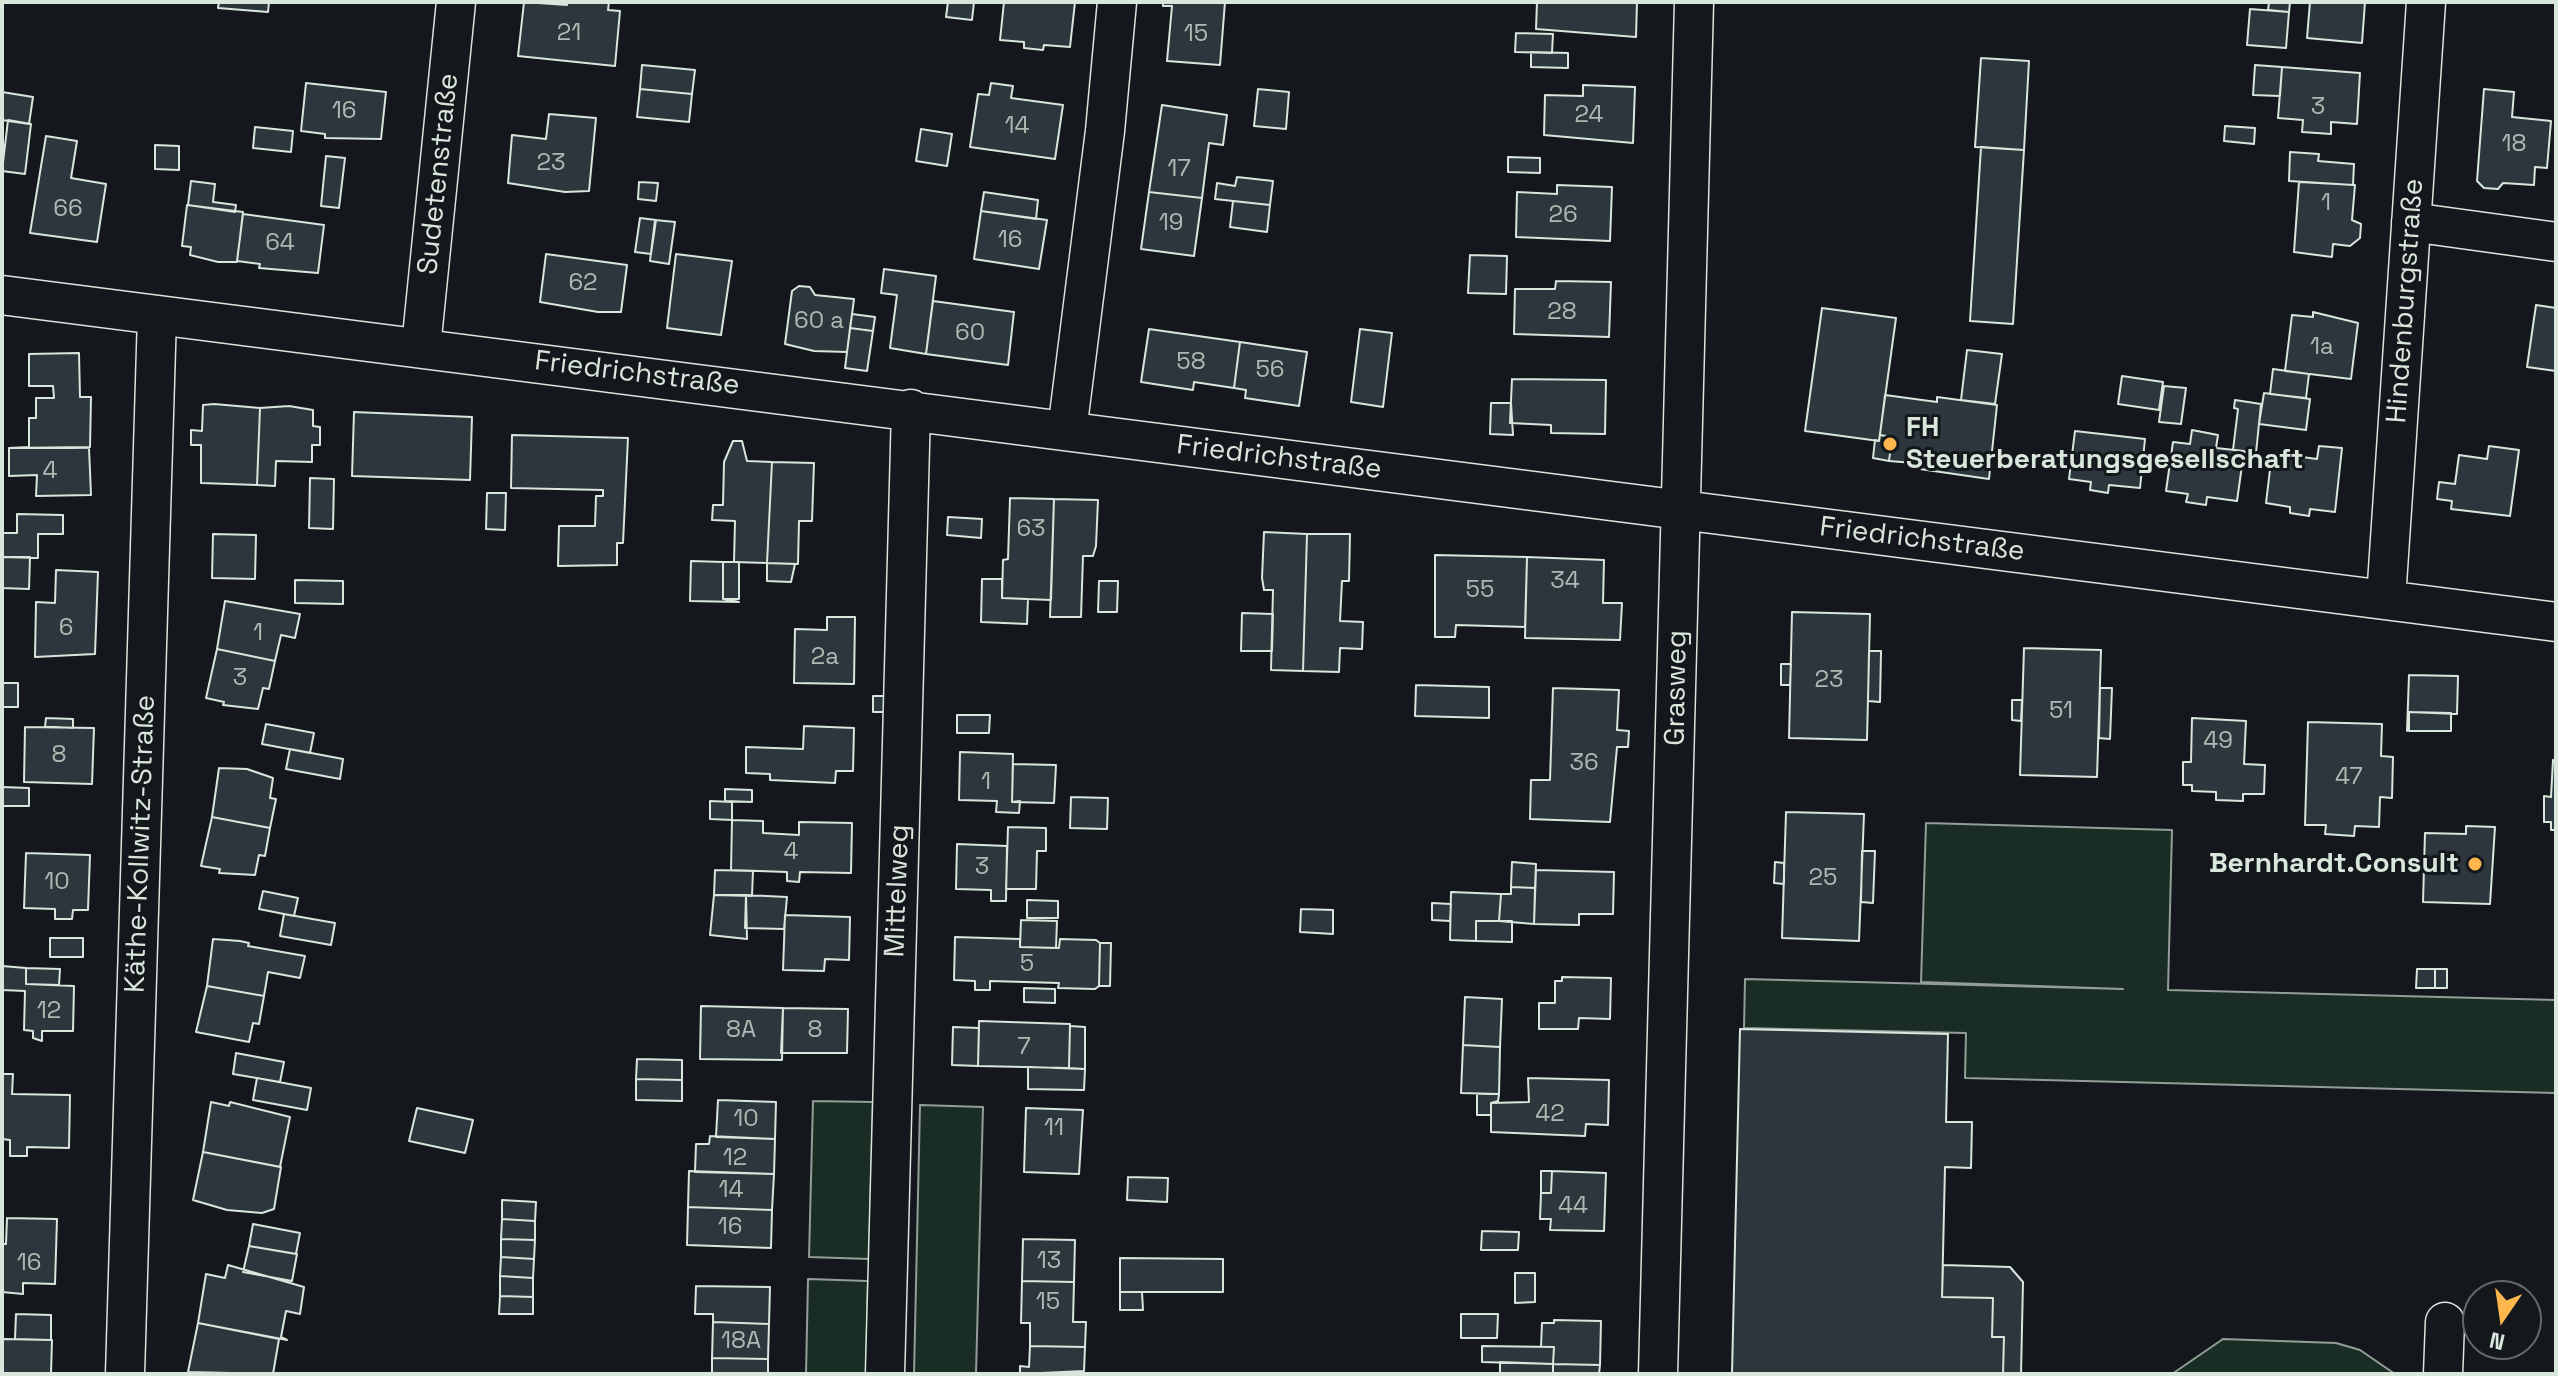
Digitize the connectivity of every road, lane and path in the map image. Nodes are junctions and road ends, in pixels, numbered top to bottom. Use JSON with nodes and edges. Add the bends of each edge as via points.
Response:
{"nodes":[{"id":1,"x":456,"y":2,"type":"edge"},
{"id":2,"x":1117,"y":2,"type":"edge"},
{"id":3,"x":1694,"y":2,"type":"edge"},
{"id":4,"x":2426,"y":2,"type":"edge"},
{"id":5,"x":2411,"y":222,"type":"junction"},
{"id":6,"x":2556,"y":242,"type":"edge"},
{"id":7,"x":2,"y":295,"type":"edge"},
{"id":8,"x":157,"y":315,"type":"junction"},
{"id":9,"x":421,"y":347,"type":"junction"},
{"id":10,"x":911,"y":409,"type":"junction"},
{"id":11,"x":1067,"y":431,"type":"junction"},
{"id":12,"x":1680,"y":511,"type":"junction"},
{"id":13,"x":2386,"y":599,"type":"junction"},
{"id":14,"x":2556,"y":622,"type":"edge"},
{"id":15,"x":2445,"y":1322,"type":"dead end"},
{"id":16,"x":125,"y":1374,"type":"edge"},
{"id":17,"x":885,"y":1374,"type":"edge"},
{"id":18,"x":1658,"y":1374,"type":"edge"},
{"id":19,"x":2443,"y":1374,"type":"edge"}],
"edges":[{"from":1,"to":9,"type":"street","name":"Sudetenstraße"},
{"from":2,"to":11,"type":"street"},
{"from":3,"to":12,"type":"street","name":"Grasweg"},
{"from":4,"to":5,"type":"street","name":"Hindenburgstraße"},
{"from":5,"to":6,"type":"street"},
{"from":5,"to":13,"type":"street","name":"Hindenburgstraße"},
{"from":7,"to":8,"type":"street","name":"Friedrichstraße"},
{"from":8,"to":9,"type":"street","name":"Friedrichstraße"},
{"from":8,"to":16,"type":"street","name":"Käthe-Kollwitz-Straße"},
{"from":9,"to":10,"type":"street","name":"Friedrichstraße"},
{"from":10,"to":11,"type":"street","name":"Friedrichstraße"},
{"from":10,"to":17,"type":"street","name":"Mittelweg"},
{"from":11,"to":12,"type":"street","name":"Friedrichstraße"},
{"from":12,"to":13,"type":"street","name":"Friedrichstraße"},
{"from":12,"to":18,"type":"street","name":"Grasweg"},
{"from":13,"to":14,"type":"street","name":"Friedrichstraße"},
{"from":15,"to":19,"type":"street"}]}
